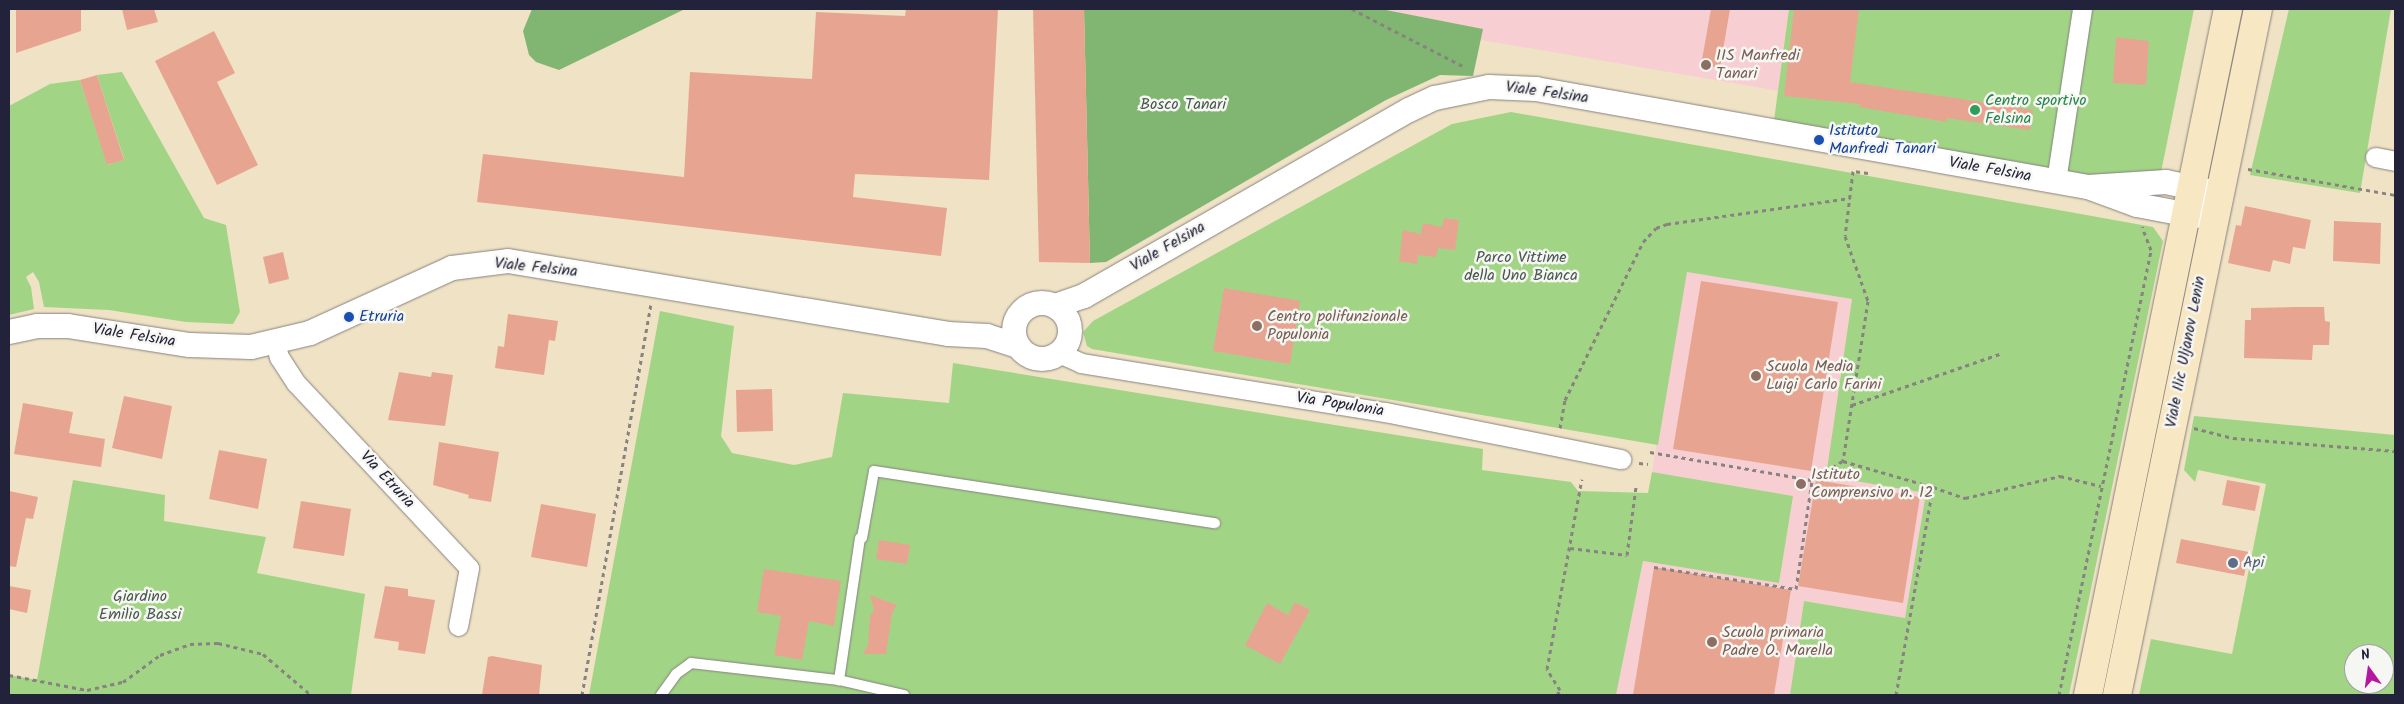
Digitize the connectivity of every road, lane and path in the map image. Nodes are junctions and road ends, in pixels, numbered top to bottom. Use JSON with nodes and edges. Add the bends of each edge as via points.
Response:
{"nodes":[{"id":1,"x":1352,"y":9,"type":"edge"},
{"id":2,"x":2082,"y":9,"type":"edge"},
{"id":3,"x":2228,"y":9,"type":"edge"},
{"id":4,"x":2258,"y":9,"type":"edge"},
{"id":5,"x":1465,"y":67,"type":"dead end"},
{"id":6,"x":2375,"y":157,"type":"dead end"},
{"id":7,"x":2395,"y":161,"type":"edge"},
{"id":8,"x":2241,"y":167,"type":"dead end"},
{"id":9,"x":1868,"y":173,"type":"dead end"},
{"id":10,"x":2056,"y":181,"type":"junction"},
{"id":11,"x":2191,"y":186,"type":"junction"},
{"id":12,"x":2088,"y":187,"type":"junction"},
{"id":13,"x":2395,"y":195,"type":"edge"},
{"id":14,"x":1850,"y":198,"type":"junction"},
{"id":15,"x":2216,"y":205,"type":"junction"},
{"id":16,"x":2185,"y":215,"type":"junction"},
{"id":17,"x":2142,"y":229,"type":"dead end"},
{"id":18,"x":651,"y":304,"type":"dead end"},
{"id":19,"x":1061,"y":313,"type":"junction"},
{"id":20,"x":9,"y":332,"type":"edge"},
{"id":21,"x":1016,"y":336,"type":"junction"},
{"id":22,"x":274,"y":343,"type":"junction"},
{"id":23,"x":1060,"y":352,"type":"junction"},
{"id":24,"x":2002,"y":353,"type":"dead end"},
{"id":25,"x":1852,"y":404,"type":"junction"},
{"id":26,"x":2189,"y":427,"type":"dead end"},
{"id":27,"x":1559,"y":431,"type":"dead end"},
{"id":28,"x":2395,"y":451,"type":"edge"},
{"id":29,"x":1650,"y":452,"type":"dead end"},
{"id":30,"x":1621,"y":459,"type":"dead end"},
{"id":31,"x":1843,"y":461,"type":"junction"},
{"id":32,"x":1582,"y":479,"type":"dead end"},
{"id":33,"x":1812,"y":480,"type":"junction"},
{"id":34,"x":2101,"y":486,"type":"junction"},
{"id":35,"x":1636,"y":487,"type":"dead end"},
{"id":36,"x":1933,"y":487,"type":"junction"},
{"id":37,"x":1215,"y":523,"type":"dead end"},
{"id":38,"x":1570,"y":548,"type":"junction"},
{"id":39,"x":1654,"y":567,"type":"dead end"},
{"id":40,"x":458,"y":626,"type":"dead end"},
{"id":41,"x":9,"y":675,"type":"edge"},
{"id":42,"x":839,"y":680,"type":"junction"},
{"id":43,"x":311,"y":695,"type":"edge"},
{"id":44,"x":582,"y":695,"type":"edge"},
{"id":45,"x":661,"y":695,"type":"edge"},
{"id":46,"x":904,"y":695,"type":"edge"},
{"id":47,"x":1557,"y":695,"type":"edge"},
{"id":48,"x":1896,"y":695,"type":"edge"},
{"id":49,"x":2059,"y":695,"type":"edge"},
{"id":50,"x":2088,"y":695,"type":"edge"},
{"id":51,"x":2117,"y":695,"type":"edge"}],
"edges":[{"from":1,"to":5,"type":"path"},
{"from":2,"to":10,"type":"street"},
{"from":3,"to":11,"type":"main road","name":"Viale Ilic Uljanov Lenin"},
{"from":4,"to":15,"type":"main road","name":"Viale Ilic Uljanov Lenin"},
{"from":6,"to":7,"type":"street"},
{"from":8,"to":13,"type":"path"},
{"from":9,"to":14,"type":"path","via":[[1853,171]]},
{"from":10,"to":12,"type":"street","name":"Viale Felsina"},
{"from":10,"to":19,"type":"street","name":"Viale Felsina","via":[[1536,89],[1489,87],[1435,98],[1381,124],[1084,296]]},
{"from":11,"to":12,"type":"street","name":"Viale Felsina","via":[[2152,182]]},
{"from":11,"to":15,"type":"street","name":"Viale Felsina","via":[[2208,191]]},
{"from":11,"to":16,"type":"main road","name":"Viale Ilic Uljanov Lenin"},
{"from":12,"to":16,"type":"street","name":"Viale Felsina","via":[[2137,205]]},
{"from":14,"to":25,"type":"path","via":[[1845,236],[1868,301]]},
{"from":14,"to":27,"type":"path","via":[[1656,228],[1643,242],[1570,392]]},
{"from":15,"to":16,"type":"street","name":"Viale Felsina","via":[[2202,216]]},
{"from":15,"to":51,"type":"main road","name":"Viale Ilic Uljanov Lenin"},
{"from":16,"to":50,"type":"main road","name":"Viale Ilic Uljanov Lenin"},
{"from":17,"to":34,"type":"path","via":[[2151,250]]},
{"from":18,"to":44,"type":"path"},
{"from":19,"to":21,"type":"street","name":"Viale Felsina","via":[[1047,303],[1029,305],[1017,317]]},
{"from":19,"to":23,"type":"street","via":[[1069,337]]},
{"from":20,"to":22,"type":"street","name":"Viale Felsina","via":[[37,326],[68,326],[190,345],[230,348]]},
{"from":21,"to":22,"type":"street","name":"Viale Felsina","via":[[948,334],[508,261],[473,264],[432,275],[349,317]]},
{"from":21,"to":23,"type":"street","via":[[1033,358],[1042,359]]},
{"from":22,"to":40,"type":"street","name":"Via Etruria","via":[[296,383],[469,568]]},
{"from":23,"to":30,"type":"street","name":"Via Populonia","via":[[1081,363],[1384,412]]},
{"from":24,"to":25,"type":"path"},
{"from":25,"to":31,"type":"path"},
{"from":26,"to":28,"type":"path","via":[[2233,438]]},
{"from":29,"to":33,"type":"path"},
{"from":31,"to":33,"type":"path"},
{"from":31,"to":36,"type":"path"},
{"from":32,"to":38,"type":"path"},
{"from":33,"to":39,"type":"path","via":[[1796,589]]},
{"from":34,"to":36,"type":"path","via":[[2060,476],[1965,498]]},
{"from":34,"to":49,"type":"path"},
{"from":35,"to":38,"type":"path","via":[[1627,555]]},
{"from":36,"to":48,"type":"path"},
{"from":37,"to":42,"type":"lane","via":[[874,471]]},
{"from":38,"to":47,"type":"path","via":[[1547,669],[1560,690]]},
{"from":41,"to":43,"type":"path","via":[[87,690],[123,682],[160,655],[190,644],[218,643],[263,654]]},
{"from":42,"to":45,"type":"lane","via":[[691,663],[676,674]]},
{"from":42,"to":46,"type":"lane"}]}
